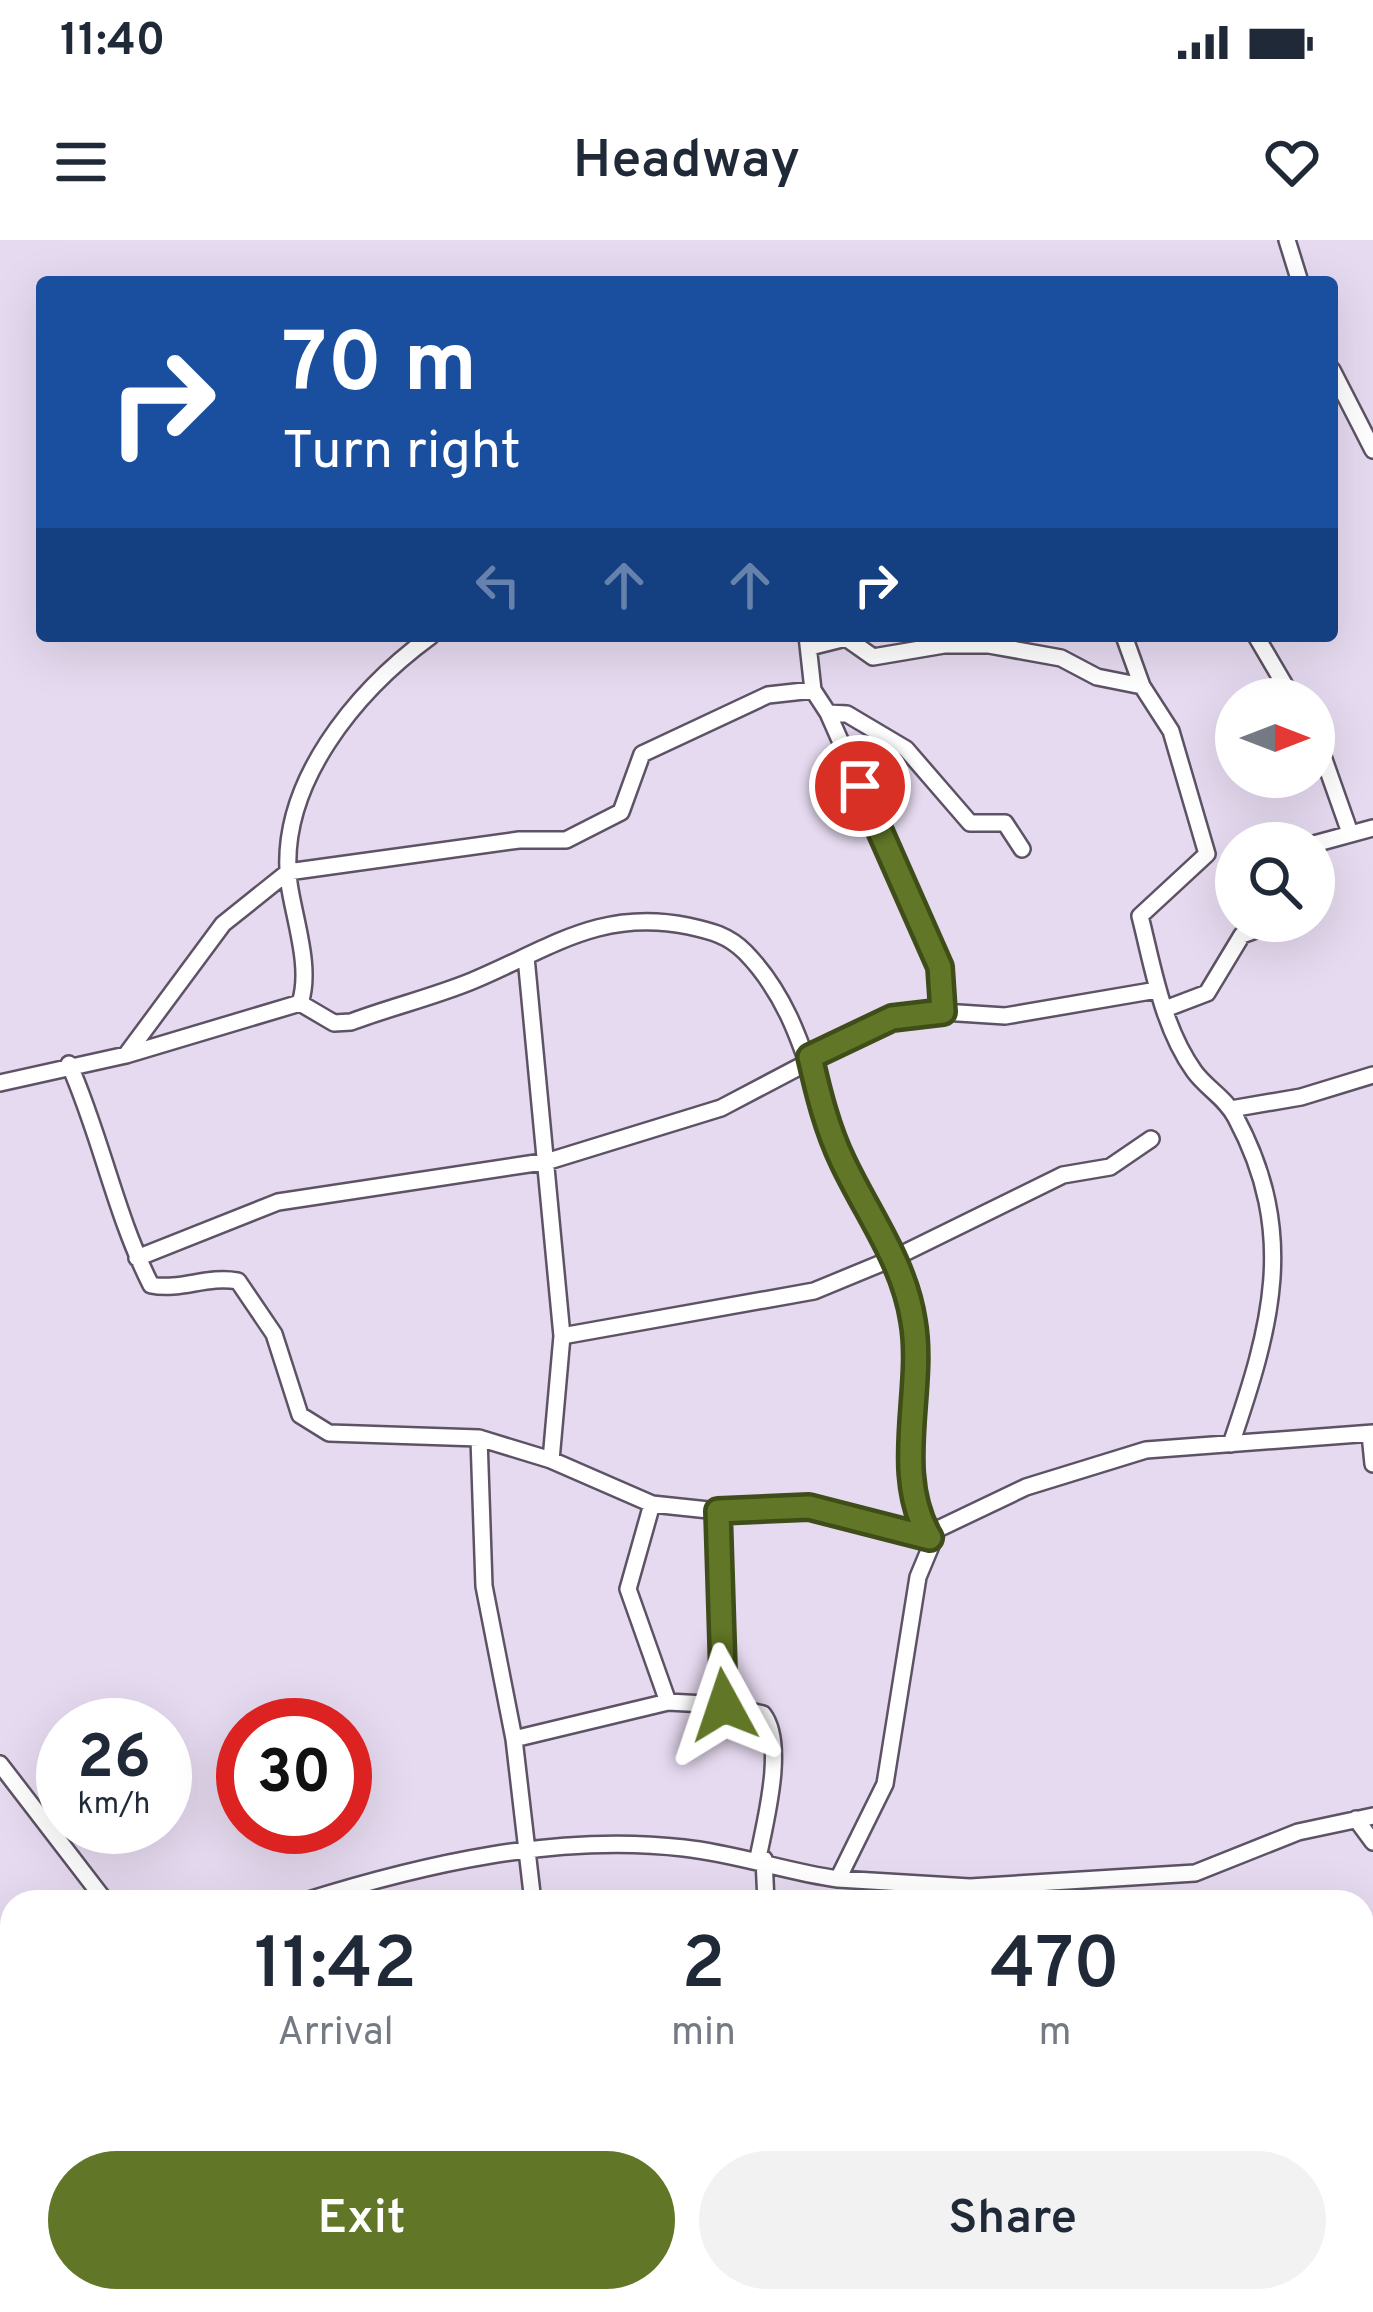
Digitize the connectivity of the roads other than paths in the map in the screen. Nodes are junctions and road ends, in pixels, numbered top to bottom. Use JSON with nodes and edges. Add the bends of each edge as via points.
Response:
{"nodes":[{"id":1,"x":1286,"y":240,"type":"edge"},
{"id":2,"x":1298,"y":276,"type":"edge"},
{"id":3,"x":1338,"y":382,"type":"edge"},
{"id":4,"x":1373,"y":450,"type":"edge"},
{"id":5,"x":424,"y":642,"type":"edge"},
{"id":6,"x":808,"y":642,"type":"edge"},
{"id":7,"x":852,"y":642,"type":"edge"},
{"id":8,"x":1126,"y":642,"type":"edge"},
{"id":9,"x":1260,"y":642,"type":"edge"},
{"id":10,"x":1281,"y":678,"type":"edge"},
{"id":11,"x":1142,"y":686,"type":"junction"},
{"id":12,"x":813,"y":690,"type":"junction"},
{"id":13,"x":828,"y":712,"type":"junction"},
{"id":14,"x":1335,"y":790,"type":"edge"},
{"id":15,"x":1373,"y":828,"type":"edge"},
{"id":16,"x":1349,"y":830,"type":"junction"},
{"id":17,"x":1335,"y":836,"type":"edge"},
{"id":18,"x":1022,"y":849,"type":"dead end"},
{"id":19,"x":288,"y":872,"type":"junction"},
{"id":20,"x":1238,"y":942,"type":"edge"},
{"id":21,"x":526,"y":957,"type":"junction"},
{"id":22,"x":1157,"y":990,"type":"junction"},
{"id":23,"x":300,"y":1003,"type":"junction"},
{"id":24,"x":1165,"y":1009,"type":"junction"},
{"id":25,"x":943,"y":1012,"type":"junction"},
{"id":26,"x":126,"y":1055,"type":"junction"},
{"id":27,"x":810,"y":1057,"type":"junction"},
{"id":28,"x":69,"y":1064,"type":"junction"},
{"id":29,"x":1373,"y":1076,"type":"edge"},
{"id":30,"x":0,"y":1083,"type":"edge"},
{"id":31,"x":1231,"y":1109,"type":"junction"},
{"id":32,"x":1151,"y":1139,"type":"dead end"},
{"id":33,"x":549,"y":1161,"type":"junction"},
{"id":34,"x":137,"y":1258,"type":"junction"},
{"id":35,"x":894,"y":1258,"type":"junction"},
{"id":36,"x":562,"y":1336,"type":"junction"},
{"id":37,"x":1372,"y":1434,"type":"edge"},
{"id":38,"x":479,"y":1438,"type":"junction"},
{"id":39,"x":1231,"y":1444,"type":"junction"},
{"id":40,"x":551,"y":1460,"type":"junction"},
{"id":41,"x":1373,"y":1464,"type":"edge"},
{"id":42,"x":652,"y":1504,"type":"junction"},
{"id":43,"x":718,"y":1511,"type":"junction"},
{"id":44,"x":930,"y":1538,"type":"junction"},
{"id":45,"x":668,"y":1702,"type":"junction"},
{"id":46,"x":724,"y":1705,"type":"junction"},
{"id":47,"x":514,"y":1739,"type":"junction"},
{"id":48,"x":0,"y":1764,"type":"edge"},
{"id":49,"x":1364,"y":1817,"type":"edge"},
{"id":50,"x":1373,"y":1842,"type":"edge"},
{"id":51,"x":528,"y":1848,"type":"junction"},
{"id":52,"x":761,"y":1859,"type":"junction"},
{"id":53,"x":838,"y":1879,"type":"junction"},
{"id":54,"x":97,"y":1890,"type":"edge"},
{"id":55,"x":352,"y":1890,"type":"edge"},
{"id":56,"x":532,"y":1890,"type":"edge"},
{"id":57,"x":765,"y":1890,"type":"edge"}],
"edges":[{"from":1,"to":2,"type":"street"},
{"from":3,"to":4,"type":"street"},
{"from":5,"to":19,"type":"street","via":[[364,690],[323,754],[306,785]]},
{"from":6,"to":12,"type":"street"},
{"from":7,"to":11,"type":"street","via":[[873,657],[989,645],[1061,658]]},
{"from":8,"to":11,"type":"street"},
{"from":9,"to":10,"type":"street"},
{"from":11,"to":22,"type":"street","via":[[1172,731],[1207,854],[1140,916]]},
{"from":12,"to":13,"type":"street"},
{"from":12,"to":19,"type":"street","via":[[768,694],[642,754],[621,812],[566,840]]},
{"from":13,"to":18,"type":"street","via":[[847,713],[906,749],[970,823],[1005,823]]},
{"from":13,"to":25,"type":"street","via":[[940,967]]},
{"from":14,"to":16,"type":"street"},
{"from":15,"to":16,"type":"street"},
{"from":16,"to":17,"type":"street"},
{"from":19,"to":23,"type":"street"},
{"from":19,"to":26,"type":"street","via":[[223,924]]},
{"from":20,"to":24,"type":"street","via":[[1207,993]]},
{"from":21,"to":23,"type":"street","via":[[351,1022],[334,1023]]},
{"from":21,"to":27,"type":"street","via":[[605,922],[665,921],[721,933],[781,1000]]},
{"from":21,"to":33,"type":"street"},
{"from":22,"to":24,"type":"street"},
{"from":22,"to":25,"type":"street","via":[[1005,1016]]},
{"from":23,"to":26,"type":"street"},
{"from":24,"to":31,"type":"street","via":[[1195,1072]]},
{"from":25,"to":27,"type":"street","via":[[892,1018]]},
{"from":26,"to":28,"type":"street"},
{"from":27,"to":33,"type":"street","via":[[721,1108]]},
{"from":27,"to":35,"type":"street","via":[[842,1161]]},
{"from":28,"to":30,"type":"street"},
{"from":28,"to":34,"type":"street"},
{"from":29,"to":31,"type":"street"},
{"from":31,"to":39,"type":"street","via":[[1276,1234],[1268,1319]]},
{"from":32,"to":35,"type":"street","via":[[1110,1167],[1049,1181]]},
{"from":33,"to":34,"type":"street","via":[[278,1202]]},
{"from":33,"to":36,"type":"street"},
{"from":34,"to":38,"type":"street","via":[[151,1285],[238,1281],[274,1334],[309,1424],[329,1432]]},
{"from":35,"to":36,"type":"street","via":[[814,1291]]},
{"from":35,"to":44,"type":"street","via":[[918,1354],[911,1457]]},
{"from":36,"to":40,"type":"street"},
{"from":37,"to":39,"type":"street"},
{"from":37,"to":41,"type":"street"},
{"from":38,"to":40,"type":"street"},
{"from":38,"to":47,"type":"street","via":[[484,1586]]},
{"from":39,"to":44,"type":"street","via":[[1093,1462],[978,1507]]},
{"from":40,"to":42,"type":"street"},
{"from":42,"to":43,"type":"street"},
{"from":42,"to":45,"type":"street","via":[[628,1589]]},
{"from":43,"to":44,"type":"street","via":[[809,1507]]},
{"from":43,"to":46,"type":"street"},
{"from":44,"to":53,"type":"street","via":[[885,1784]]},
{"from":45,"to":46,"type":"street"},
{"from":45,"to":47,"type":"street"},
{"from":46,"to":52,"type":"street","via":[[763,1714],[772,1729]]},
{"from":47,"to":51,"type":"street"},
{"from":48,"to":54,"type":"street"},
{"from":49,"to":50,"type":"street"},
{"from":49,"to":53,"type":"street","via":[[1298,1832],[1195,1873],[970,1887]]},
{"from":51,"to":52,"type":"street","via":[[679,1847]]},
{"from":51,"to":55,"type":"street"},
{"from":51,"to":56,"type":"street"},
{"from":52,"to":53,"type":"street"},
{"from":52,"to":57,"type":"street"}]}
